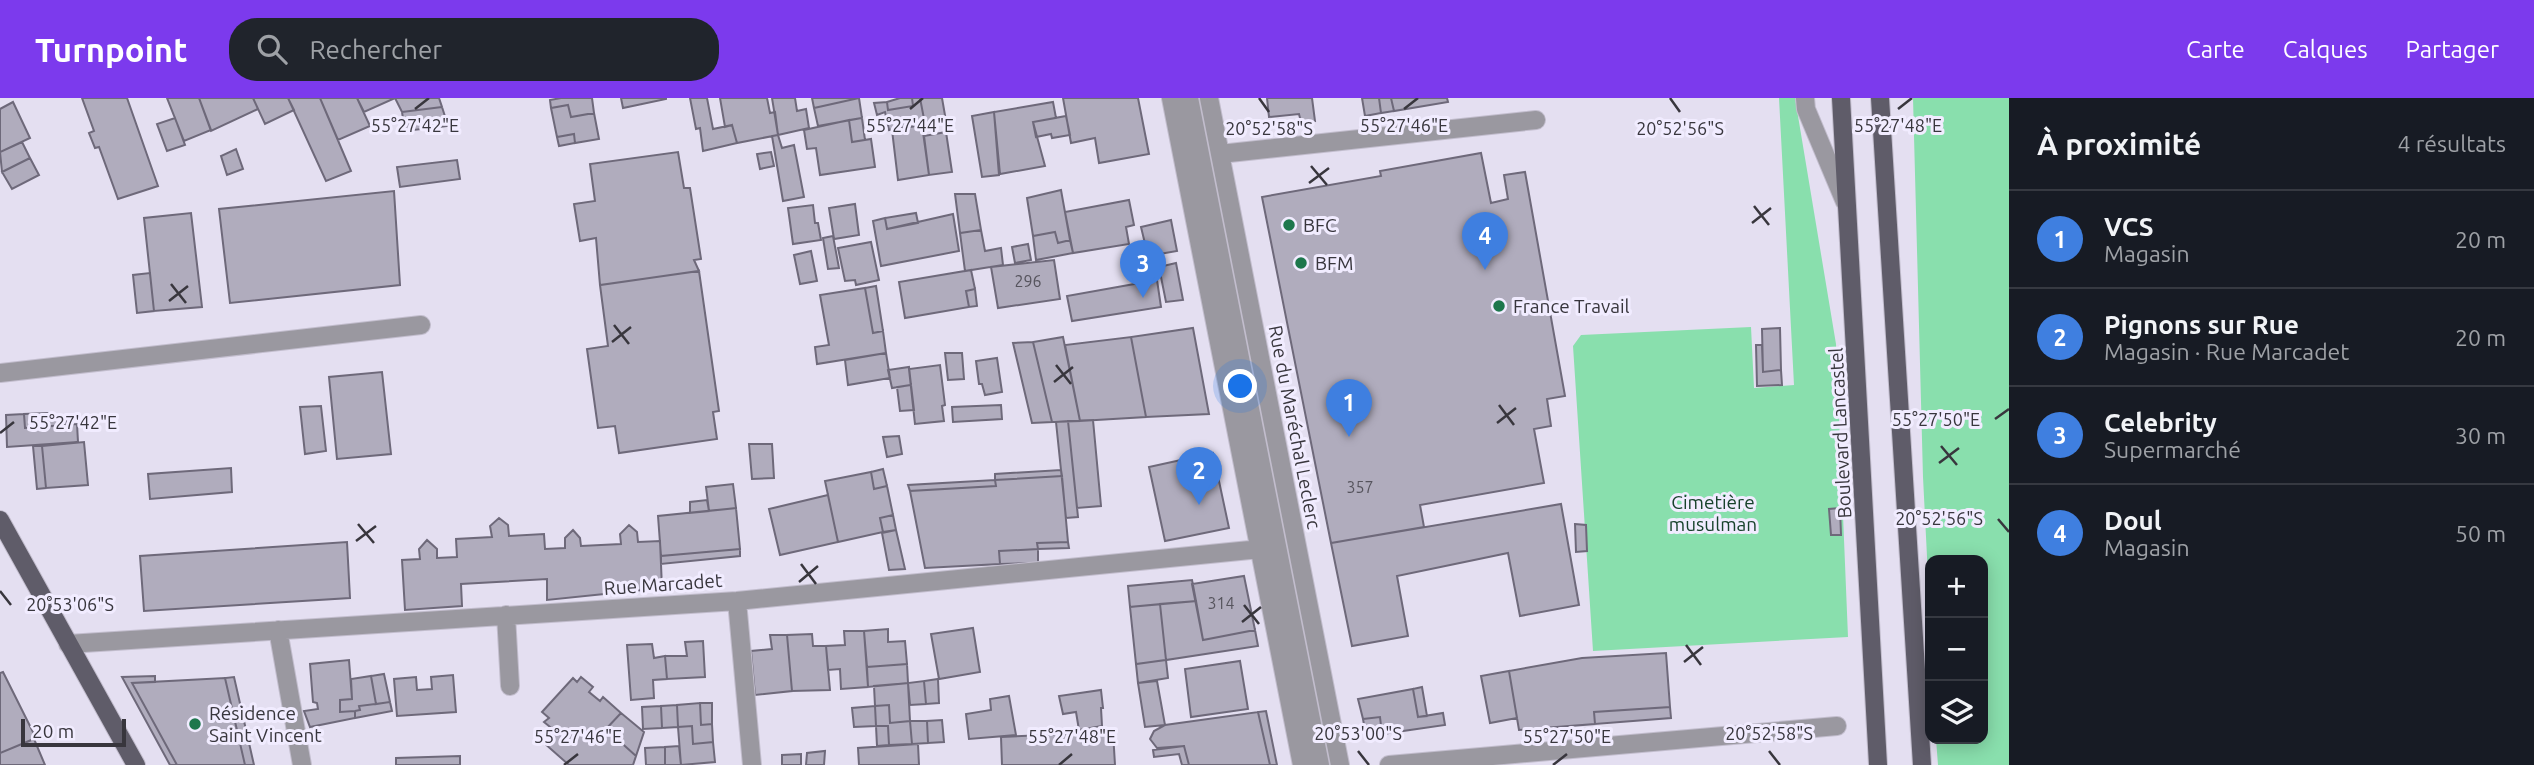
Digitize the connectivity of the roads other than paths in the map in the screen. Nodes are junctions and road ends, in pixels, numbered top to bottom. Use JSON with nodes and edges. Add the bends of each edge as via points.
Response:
{"nodes":[{"id":1,"x":1171,"y":98,"type":"edge"},
{"id":2,"x":1189,"y":98,"type":"edge"},
{"id":3,"x":1209,"y":98,"type":"edge"},
{"id":4,"x":1805,"y":98,"type":"edge"},
{"id":5,"x":1841,"y":98,"type":"edge"},
{"id":6,"x":1880,"y":98,"type":"edge"},
{"id":7,"x":1536,"y":120,"type":"dead end"},
{"id":8,"x":1220,"y":153,"type":"junction"},
{"id":9,"x":1849,"y":209,"type":"junction"},
{"id":10,"x":421,"y":325,"type":"dead end"},
{"id":11,"x":0,"y":373,"type":"edge"},
{"id":12,"x":0,"y":520,"type":"edge"},
{"id":13,"x":1261,"y":549,"type":"junction"},
{"id":14,"x":737,"y":601,"type":"junction"},
{"id":15,"x":506,"y":615,"type":"junction"},
{"id":16,"x":278,"y":630,"type":"junction"},
{"id":17,"x":68,"y":643,"type":"junction"},
{"id":18,"x":510,"y":686,"type":"dead end"},
{"id":19,"x":1837,"y":726,"type":"dead end"},
{"id":20,"x":136,"y":765,"type":"edge"},
{"id":21,"x":302,"y":765,"type":"edge"},
{"id":22,"x":752,"y":765,"type":"edge"},
{"id":23,"x":1301,"y":765,"type":"edge"},
{"id":24,"x":1320,"y":765,"type":"edge"},
{"id":25,"x":1340,"y":765,"type":"edge"},
{"id":26,"x":1389,"y":765,"type":"edge"},
{"id":27,"x":1878,"y":765,"type":"edge"},
{"id":28,"x":1922,"y":765,"type":"edge"}],
"edges":[{"from":1,"to":13,"type":"street"},
{"from":2,"to":24,"type":"street"},
{"from":3,"to":8,"type":"street","name":"Rue du Maréchal Leclerc"},
{"from":4,"to":9,"type":"street"},
{"from":5,"to":9,"type":"main road","name":"Boulevard Lancastel"},
{"from":6,"to":28,"type":"main road"},
{"from":7,"to":8,"type":"street"},
{"from":8,"to":25,"type":"street","name":"Rue du Maréchal Leclerc"},
{"from":9,"to":27,"type":"main road","name":"Boulevard Lancastel"},
{"from":10,"to":11,"type":"street"},
{"from":12,"to":17,"type":"main road"},
{"from":13,"to":14,"type":"street","name":"Rue Marcadet"},
{"from":13,"to":23,"type":"street"},
{"from":14,"to":15,"type":"street","name":"Rue Marcadet"},
{"from":14,"to":22,"type":"street"},
{"from":15,"to":16,"type":"street","name":"Rue Marcadet"},
{"from":15,"to":18,"type":"street"},
{"from":16,"to":17,"type":"street","name":"Rue Marcadet"},
{"from":16,"to":21,"type":"street"},
{"from":17,"to":20,"type":"main road"},
{"from":19,"to":26,"type":"street"}]}
